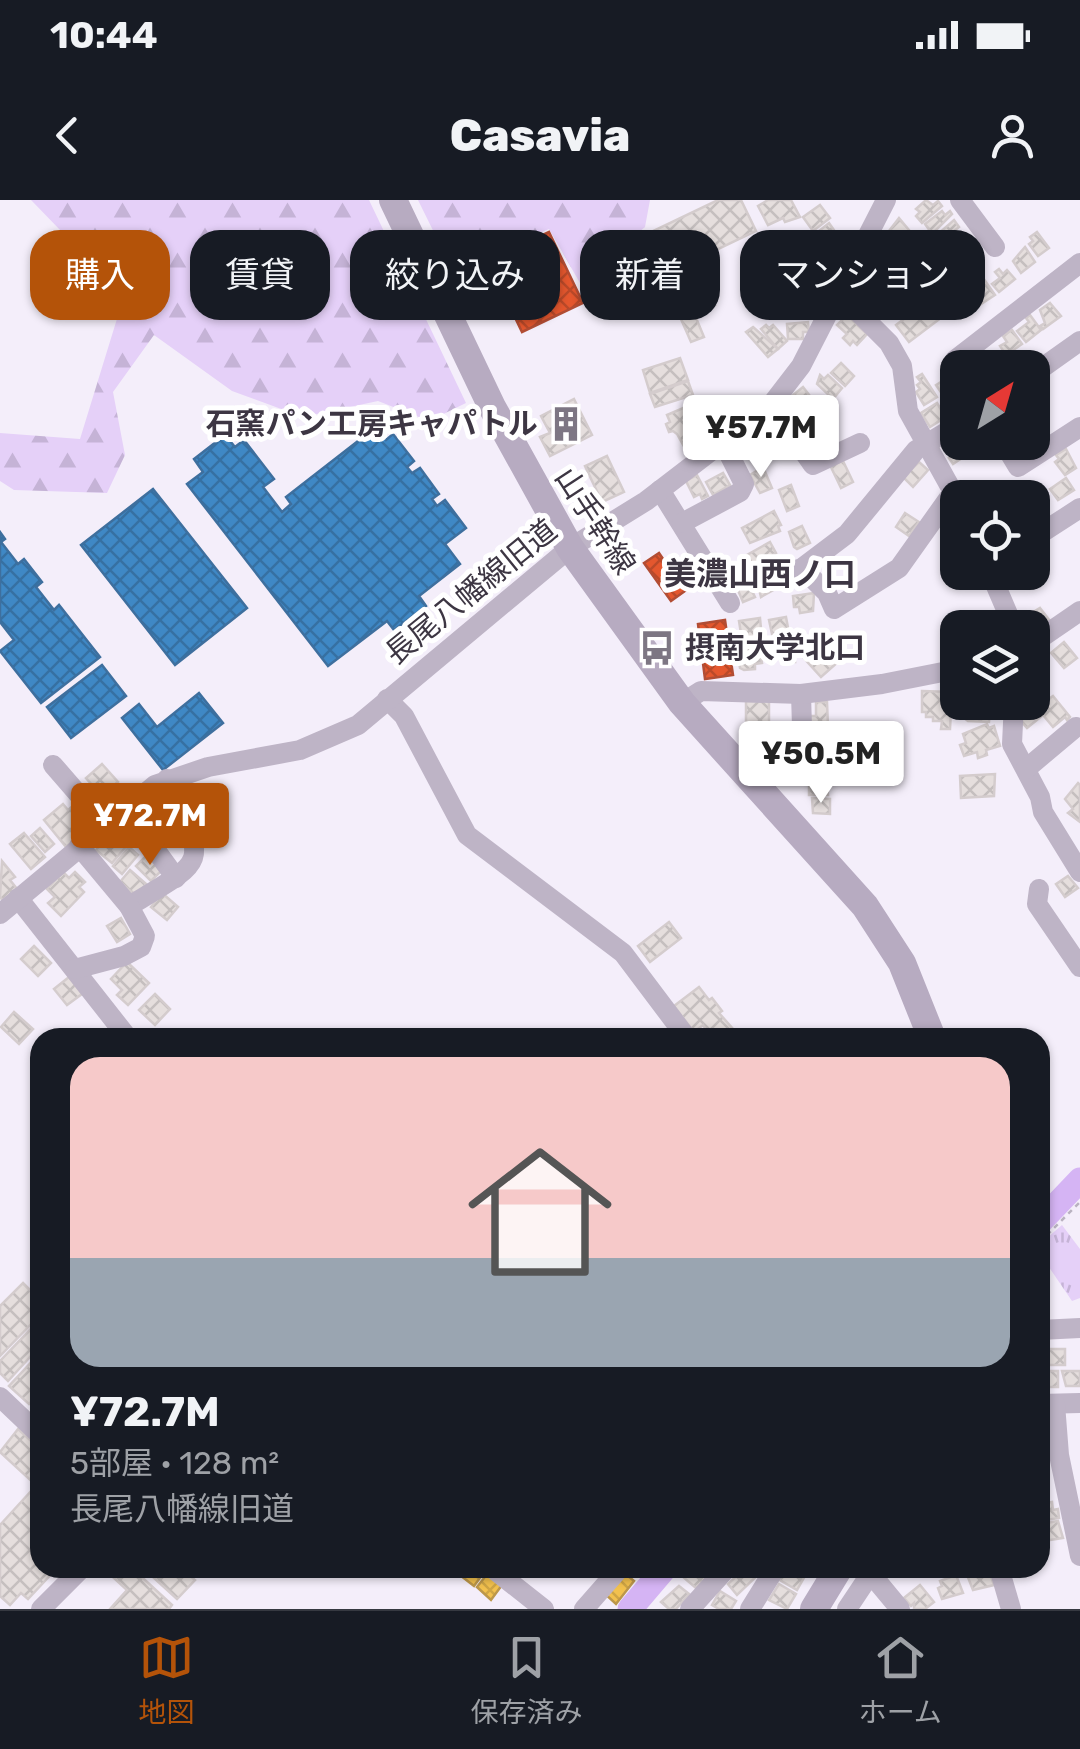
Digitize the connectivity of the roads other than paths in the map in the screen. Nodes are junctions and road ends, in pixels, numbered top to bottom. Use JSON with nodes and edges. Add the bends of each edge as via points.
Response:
{"nodes":[{"id":1,"x":393,"y":200,"type":"edge"},
{"id":2,"x":885,"y":200,"type":"edge"},
{"id":3,"x":960,"y":200,"type":"edge"},
{"id":4,"x":870,"y":230,"type":"edge"},
{"id":5,"x":995,"y":248,"type":"dead end"},
{"id":6,"x":1080,"y":262,"type":"edge"},
{"id":7,"x":824,"y":320,"type":"edge"},
{"id":8,"x":867,"y":320,"type":"edge"},
{"id":9,"x":1080,"y":341,"type":"edge"},
{"id":10,"x":968,"y":350,"type":"edge"},
{"id":11,"x":1050,"y":362,"type":"edge"},
{"id":12,"x":771,"y":405,"type":"junction"},
{"id":13,"x":1080,"y":426,"type":"edge"},
{"id":14,"x":940,"y":436,"type":"edge"},
{"id":15,"x":723,"y":442,"type":"junction"},
{"id":16,"x":860,"y":443,"type":"dead end"},
{"id":17,"x":925,"y":445,"type":"junction"},
{"id":18,"x":1050,"y":446,"type":"edge"},
{"id":19,"x":946,"y":480,"type":"edge"},
{"id":20,"x":660,"y":490,"type":"junction"},
{"id":21,"x":1080,"y":508,"type":"edge"},
{"id":22,"x":940,"y":515,"type":"edge"},
{"id":23,"x":682,"y":523,"type":"junction"},
{"id":24,"x":1050,"y":527,"type":"edge"},
{"id":25,"x":570,"y":548,"type":"junction"},
{"id":26,"x":730,"y":603,"type":"dead end"},
{"id":27,"x":1080,"y":611,"type":"edge"},
{"id":28,"x":1050,"y":632,"type":"edge"},
{"id":29,"x":940,"y":673,"type":"edge"},
{"id":30,"x":801,"y":694,"type":"junction"},
{"id":31,"x":387,"y":699,"type":"junction"},
{"id":32,"x":682,"y":703,"type":"junction"},
{"id":33,"x":1013,"y":720,"type":"edge"},
{"id":34,"x":1076,"y":727,"type":"dead end"},
{"id":35,"x":804,"y":760,"type":"dead end"},
{"id":36,"x":54,"y":765,"type":"dead end"},
{"id":37,"x":1026,"y":769,"type":"junction"},
{"id":38,"x":167,"y":780,"type":"junction"},
{"id":39,"x":125,"y":808,"type":"junction"},
{"id":40,"x":105,"y":825,"type":"junction"},
{"id":41,"x":79,"y":846,"type":"junction"},
{"id":42,"x":1080,"y":872,"type":"edge"},
{"id":43,"x":176,"y":878,"type":"junction"},
{"id":44,"x":1039,"y":889,"type":"dead end"},
{"id":45,"x":18,"y":898,"type":"junction"},
{"id":46,"x":128,"y":906,"type":"junction"},
{"id":47,"x":0,"y":914,"type":"edge"},
{"id":48,"x":1080,"y":967,"type":"edge"},
{"id":49,"x":75,"y":969,"type":"junction"},
{"id":50,"x":120,"y":1028,"type":"edge"},
{"id":51,"x":680,"y":1028,"type":"edge"},
{"id":52,"x":928,"y":1028,"type":"edge"},
{"id":53,"x":1080,"y":1328,"type":"edge"},
{"id":54,"x":1050,"y":1330,"type":"edge"},
{"id":55,"x":0,"y":1397,"type":"edge"},
{"id":56,"x":1080,"y":1403,"type":"edge"},
{"id":57,"x":1050,"y":1404,"type":"edge"},
{"id":58,"x":1050,"y":1413,"type":"edge"},
{"id":59,"x":30,"y":1426,"type":"edge"},
{"id":60,"x":1080,"y":1556,"type":"edge"},
{"id":61,"x":72,"y":1578,"type":"edge"},
{"id":62,"x":505,"y":1578,"type":"edge"},
{"id":63,"x":603,"y":1578,"type":"edge"},
{"id":64,"x":718,"y":1578,"type":"edge"},
{"id":65,"x":769,"y":1578,"type":"edge"},
{"id":66,"x":833,"y":1578,"type":"edge"},
{"id":67,"x":1002,"y":1578,"type":"edge"},
{"id":68,"x":42,"y":1609,"type":"edge"},
{"id":69,"x":544,"y":1609,"type":"edge"},
{"id":70,"x":584,"y":1609,"type":"edge"},
{"id":71,"x":690,"y":1609,"type":"edge"},
{"id":72,"x":750,"y":1609,"type":"edge"},
{"id":73,"x":814,"y":1609,"type":"edge"},
{"id":74,"x":847,"y":1609,"type":"edge"},
{"id":75,"x":900,"y":1609,"type":"edge"},
{"id":76,"x":1010,"y":1609,"type":"edge"}],
"edges":[{"from":1,"to":25,"type":"main road","name":"山手幹線","via":[[492,407]]},
{"from":2,"to":4,"type":"street","name":"長尾八幡線旧道"},
{"from":3,"to":5,"type":"street"},
{"from":6,"to":10,"type":"street"},
{"from":7,"to":12,"type":"street","name":"長尾八幡線旧道"},
{"from":8,"to":17,"type":"street","via":[[902,366],[908,411]]},
{"from":9,"to":11,"type":"street"},
{"from":12,"to":15,"type":"street","name":"長尾八幡線旧道"},
{"from":12,"to":16,"type":"street","via":[[813,464]]},
{"from":13,"to":18,"type":"street"},
{"from":14,"to":17,"type":"street"},
{"from":15,"to":20,"type":"street","name":"長尾八幡線旧道"},
{"from":15,"to":23,"type":"street","via":[[744,484],[740,492]]},
{"from":17,"to":19,"type":"street"},
{"from":17,"to":22,"type":"street","via":[[847,534],[793,570],[827,593],[834,610],[899,568]]},
{"from":20,"to":23,"type":"street"},
{"from":20,"to":25,"type":"street","name":"長尾八幡線旧道"},
{"from":21,"to":24,"type":"street"},
{"from":23,"to":26,"type":"street"},
{"from":25,"to":31,"type":"street","name":"長尾八幡線旧道"},
{"from":25,"to":32,"type":"main road","name":"山手幹線"},
{"from":27,"to":28,"type":"street"},
{"from":29,"to":30,"type":"street"},
{"from":30,"to":32,"type":"street","via":[[700,692]]},
{"from":30,"to":35,"type":"street"},
{"from":31,"to":38,"type":"street","name":"長尾八幡線旧道","via":[[358,725],[321,744]]},
{"from":31,"to":51,"type":"street","via":[[404,716],[467,834],[624,953]]},
{"from":32,"to":52,"type":"main road","name":"山手幹線","via":[[866,906],[902,963]]},
{"from":33,"to":37,"type":"street","via":[[1012,744]]},
{"from":34,"to":37,"type":"street"},
{"from":36,"to":40,"type":"street"},
{"from":37,"to":42,"type":"street"},
{"from":38,"to":39,"type":"street","name":"長尾八幡線旧道"},
{"from":38,"to":43,"type":"street","via":[[195,841],[191,866]]},
{"from":39,"to":40,"type":"street","name":"長尾八幡線旧道"},
{"from":39,"to":43,"type":"street"},
{"from":40,"to":41,"type":"street","name":"長尾八幡線旧道"},
{"from":41,"to":45,"type":"street","name":"長尾八幡線旧道"},
{"from":41,"to":46,"type":"street"},
{"from":43,"to":46,"type":"street"},
{"from":44,"to":48,"type":"street","via":[[1038,904]]},
{"from":45,"to":47,"type":"street","name":"長尾八幡線旧道"},
{"from":45,"to":49,"type":"street"},
{"from":46,"to":49,"type":"street","via":[[145,936],[141,947]]},
{"from":49,"to":50,"type":"street"},
{"from":53,"to":54,"type":"street"},
{"from":55,"to":59,"type":"street"},
{"from":56,"to":57,"type":"street"},
{"from":58,"to":60,"type":"street"},
{"from":61,"to":68,"type":"street"},
{"from":62,"to":69,"type":"street"},
{"from":63,"to":70,"type":"street"},
{"from":64,"to":71,"type":"street"},
{"from":65,"to":72,"type":"street"},
{"from":66,"to":73,"type":"main road"},
{"from":67,"to":76,"type":"street"},
{"from":74,"to":75,"type":"street","via":[[867,1579],[876,1580]]}]}
